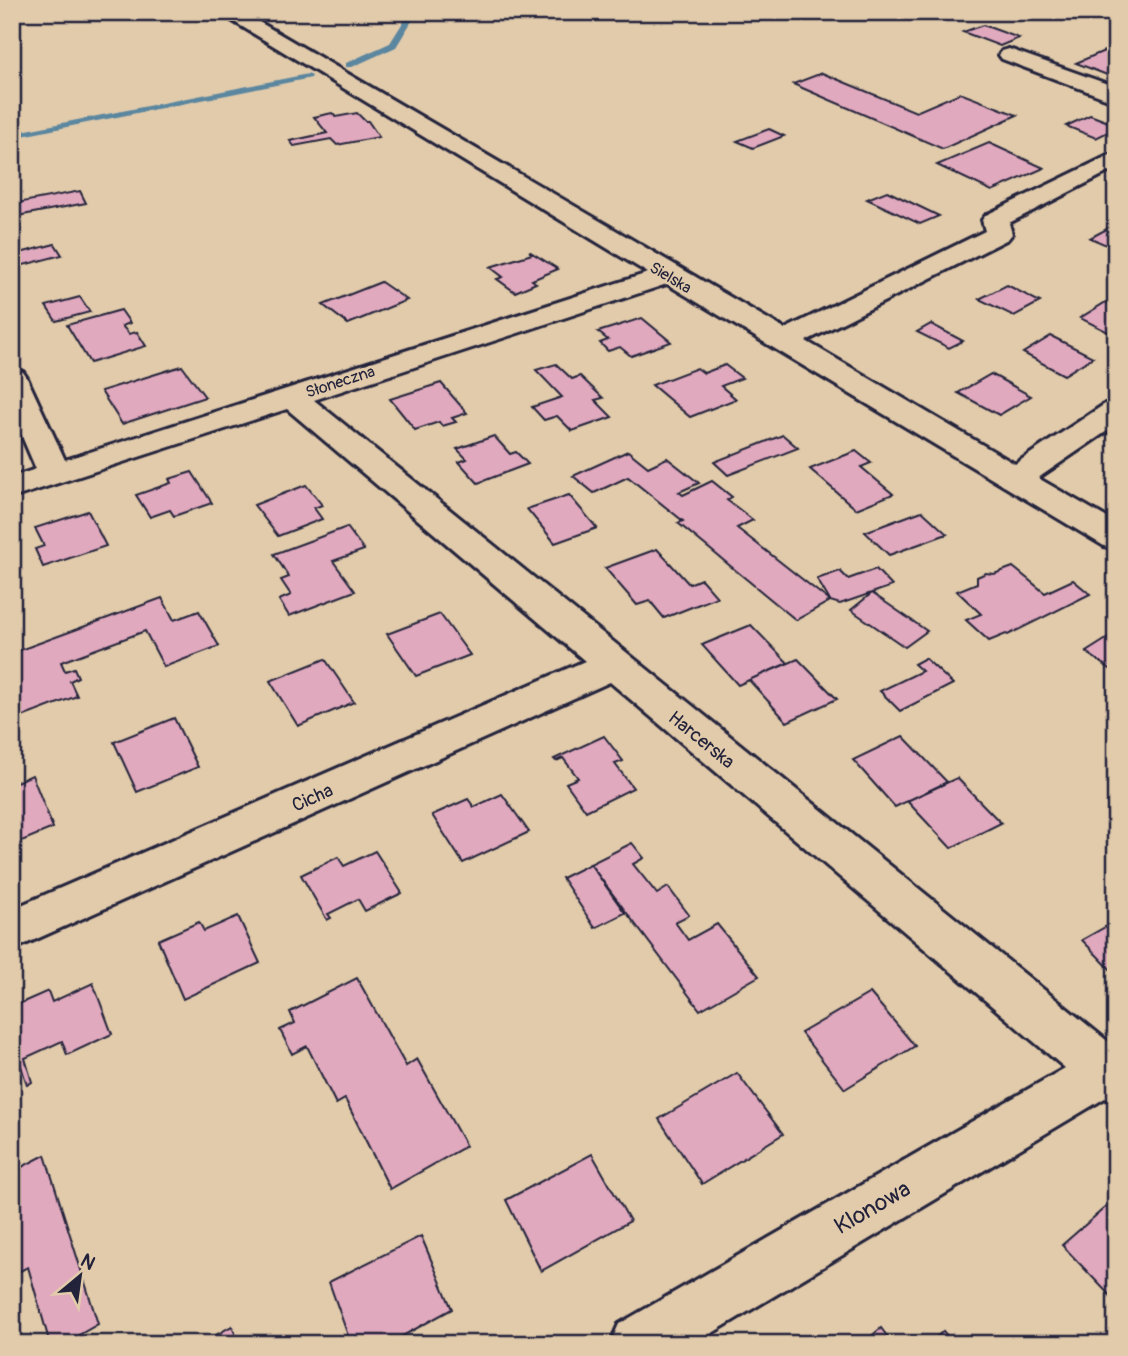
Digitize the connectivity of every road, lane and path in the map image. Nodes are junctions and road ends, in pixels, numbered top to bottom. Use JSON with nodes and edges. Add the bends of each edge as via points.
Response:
{"nodes":[{"id":1,"x":228,"y":12,"type":"edge"},
{"id":2,"x":1009,"y":55,"type":"dead end"},
{"id":3,"x":1116,"y":95,"type":"edge"},
{"id":4,"x":1116,"y":159,"type":"edge"},
{"id":5,"x":668,"y":275,"type":"junction"},
{"id":6,"x":782,"y":342,"type":"junction"},
{"id":7,"x":12,"y":378,"type":"edge"},
{"id":8,"x":291,"y":397,"type":"junction"},
{"id":9,"x":1116,"y":411,"type":"edge"},
{"id":10,"x":55,"y":474,"type":"junction"},
{"id":11,"x":1014,"y":479,"type":"junction"},
{"id":12,"x":12,"y":488,"type":"edge"},
{"id":13,"x":1116,"y":538,"type":"edge"},
{"id":14,"x":613,"y":665,"type":"junction"},
{"id":15,"x":12,"y":930,"type":"edge"},
{"id":16,"x":1111,"y":1075,"type":"edge"},
{"id":17,"x":639,"y":1344,"type":"edge"}],
"edges":[{"from":1,"to":5,"type":"street","name":"Sielska"},
{"from":2,"to":3,"type":"street"},
{"from":4,"to":6,"type":"street","via":[[995,220],[999,234]]},
{"from":5,"to":6,"type":"street","name":"Sielska"},
{"from":5,"to":8,"type":"street","name":"Słoneczna"},
{"from":6,"to":11,"type":"street","name":"Sielska"},
{"from":7,"to":10,"type":"street"},
{"from":8,"to":10,"type":"street","name":"Słoneczna"},
{"from":8,"to":14,"type":"street","name":"Harcerska"},
{"from":9,"to":11,"type":"street"},
{"from":10,"to":12,"type":"street","name":"Słoneczna"},
{"from":11,"to":13,"type":"street","name":"Sielska"},
{"from":14,"to":15,"type":"street","name":"Cicha"},
{"from":14,"to":16,"type":"street","name":"Harcerska"},
{"from":16,"to":17,"type":"street","name":"Klonowa"}]}
